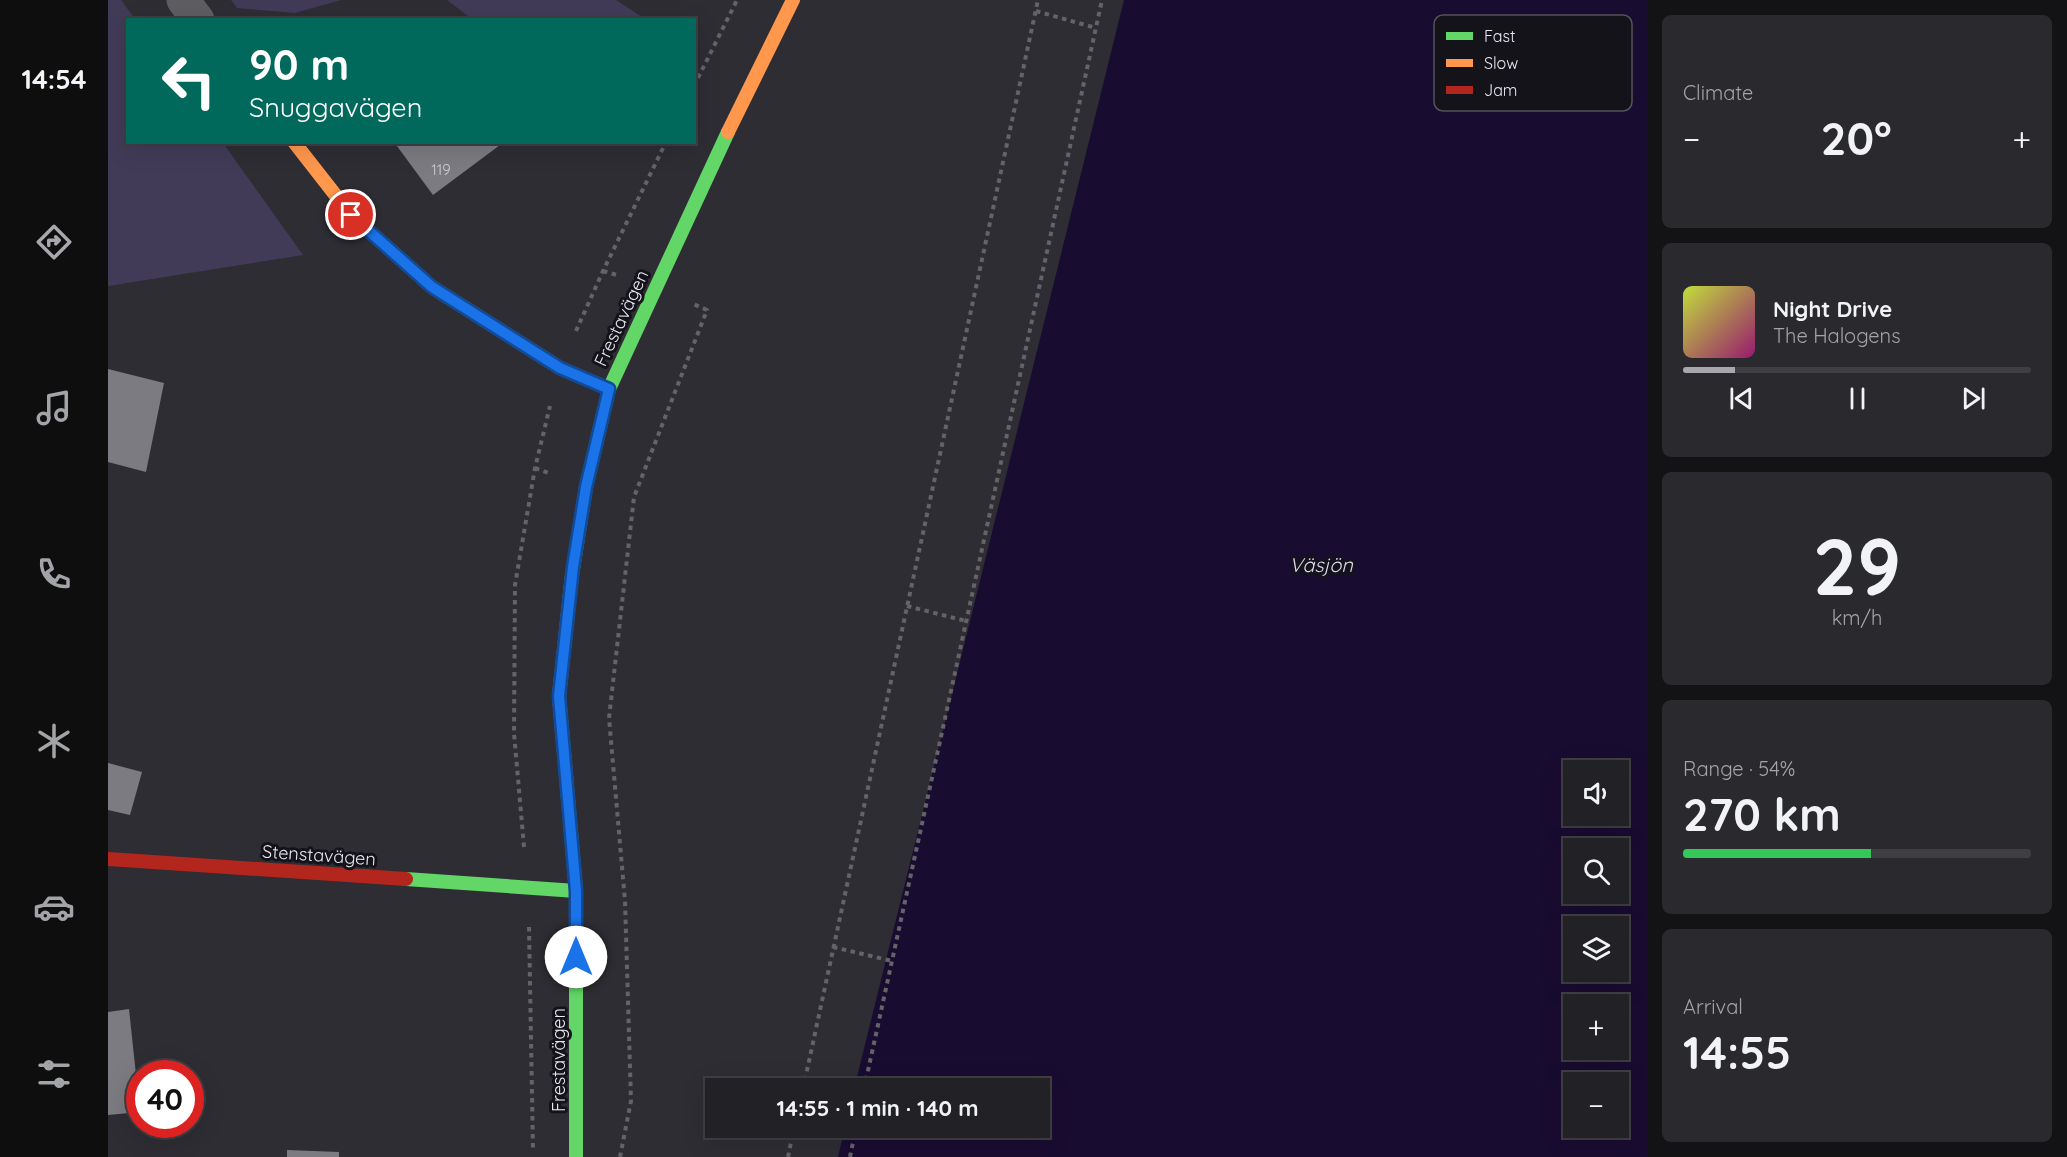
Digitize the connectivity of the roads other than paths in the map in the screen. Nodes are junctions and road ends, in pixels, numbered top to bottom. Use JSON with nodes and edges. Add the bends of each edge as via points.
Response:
{"nodes":[{"id":1,"x":183,"y":0,"type":"edge"},
{"id":2,"x":793,"y":0,"type":"edge"},
{"id":3,"x":196,"y":18,"type":"edge"},
{"id":4,"x":296,"y":144,"type":"edge"},
{"id":5,"x":609,"y":389,"type":"junction"},
{"id":6,"x":108,"y":859,"type":"edge"},
{"id":7,"x":576,"y":891,"type":"junction"},
{"id":8,"x":576,"y":1157,"type":"edge"}],
"edges":[{"from":1,"to":3,"type":"street"},
{"from":2,"to":5,"type":"street","name":"Frestavägen"},
{"from":4,"to":5,"type":"street","via":[[351,215],[432,287],[560,368]]},
{"from":5,"to":7,"type":"street","name":"Frestavägen","via":[[586,487],[559,696]]},
{"from":6,"to":7,"type":"street","name":"Stenstavägen"},
{"from":7,"to":8,"type":"street","name":"Frestavägen"}]}
